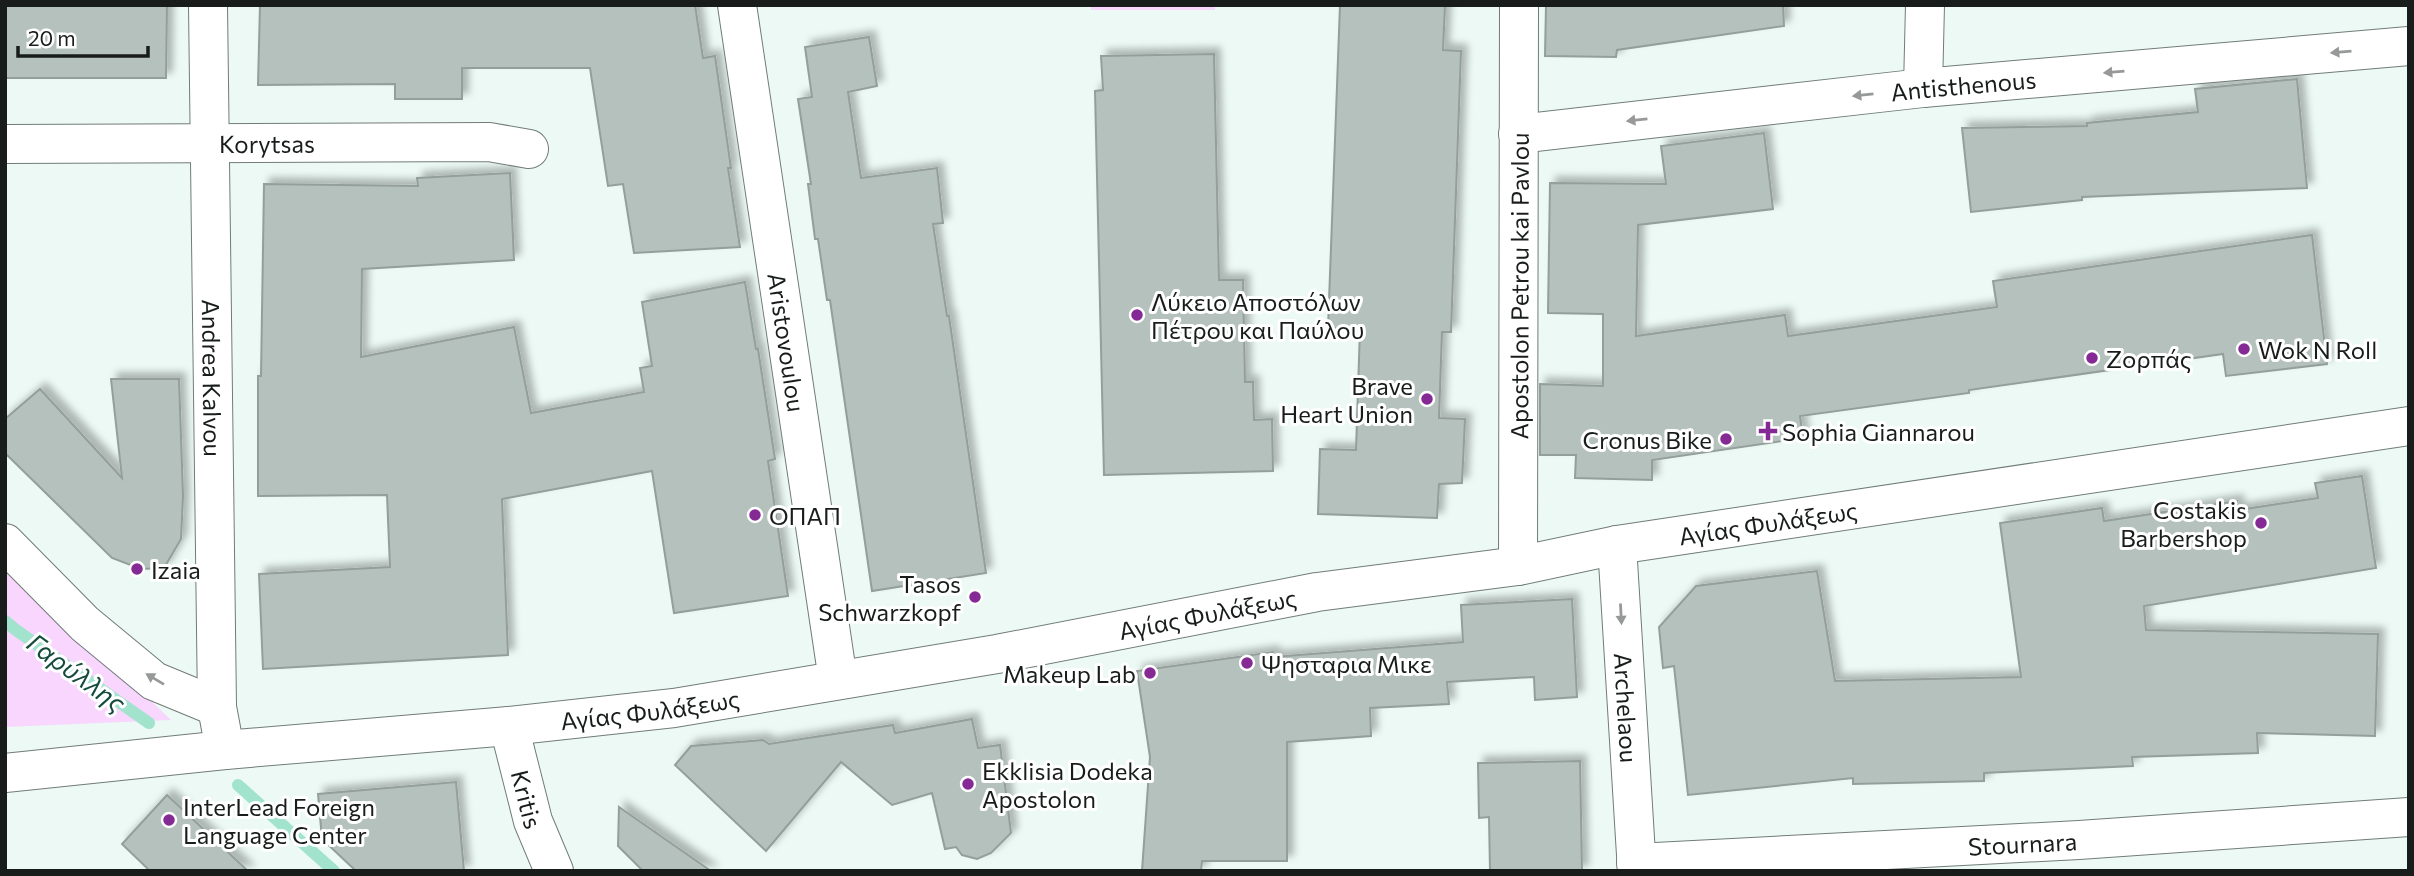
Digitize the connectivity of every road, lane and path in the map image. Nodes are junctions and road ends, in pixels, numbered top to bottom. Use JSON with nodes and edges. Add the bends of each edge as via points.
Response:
{"nodes":[{"id":1,"x":208,"y":5,"type":"edge"},
{"id":2,"x":737,"y":5,"type":"edge"},
{"id":3,"x":1519,"y":5,"type":"edge"},
{"id":4,"x":1924,"y":5,"type":"edge"},
{"id":5,"x":2409,"y":46,"type":"edge"},
{"id":6,"x":1923,"y":88,"type":"junction"},
{"id":7,"x":1518,"y":134,"type":"junction"},
{"id":8,"x":5,"y":144,"type":"edge"},
{"id":9,"x":210,"y":144,"type":"junction"},
{"id":10,"x":529,"y":149,"type":"dead end"},
{"id":11,"x":2409,"y":426,"type":"edge"},
{"id":12,"x":5,"y":543,"type":"edge"},
{"id":13,"x":1617,"y":545,"type":"junction"},
{"id":14,"x":1518,"y":566,"type":"junction"},
{"id":15,"x":838,"y":680,"type":"junction"},
{"id":16,"x":217,"y":707,"type":"junction"},
{"id":17,"x":509,"y":726,"type":"junction"},
{"id":18,"x":225,"y":750,"type":"junction"},
{"id":19,"x":5,"y":773,"type":"edge"},
{"id":20,"x":2409,"y":817,"type":"edge"},
{"id":21,"x":2079,"y":855,"type":"edge"},
{"id":22,"x":1637,"y":867,"type":"edge"},
{"id":23,"x":554,"y":871,"type":"edge"}],
"edges":[{"from":1,"to":9,"type":"street","name":"Andrea Kalvou"},
{"from":2,"to":15,"type":"street","name":"Aristovoulou"},
{"from":3,"to":7,"type":"street","name":"Apostolon Petrou kai Pavlou"},
{"from":4,"to":6,"type":"street"},
{"from":5,"to":6,"type":"street","name":"Antisthenous","one_way":true},
{"from":6,"to":7,"type":"street","name":"Antisthenous","one_way":true},
{"from":7,"to":14,"type":"street","name":"Apostolon Petrou kai Pavlou"},
{"from":8,"to":9,"type":"street","name":"Korytsas"},
{"from":9,"to":10,"type":"street","name":"Korytsas","via":[[489,142]]},
{"from":9,"to":16,"type":"street","name":"Andrea Kalvou"},
{"from":11,"to":13,"type":"street","name":"Αγίας Φυλάξεως"},
{"from":16,"to":12,"type":"street","one_way":true,"via":[[154,681],[85,624]]},
{"from":13,"to":14,"type":"street","name":"Αγίας Φυλάξεως"},
{"from":13,"to":22,"type":"street","name":"Archelaou","one_way":true},
{"from":14,"to":15,"type":"street","name":"Αγίας Φυλάξεως","via":[[1317,592]]},
{"from":15,"to":17,"type":"street","name":"Αγίας Φυλάξεως","via":[[674,708]]},
{"from":16,"to":18,"type":"street","name":"Andrea Kalvou"},
{"from":17,"to":18,"type":"street","name":"Αγίας Φυλάξεως"},
{"from":17,"to":23,"type":"street","name":"Kritis","via":[[533,821]]},
{"from":18,"to":19,"type":"street","name":"Αγίας Φυλάξεως"},
{"from":20,"to":21,"type":"street","name":"Stournara"},
{"from":21,"to":22,"type":"street","name":"Stournara"}]}
